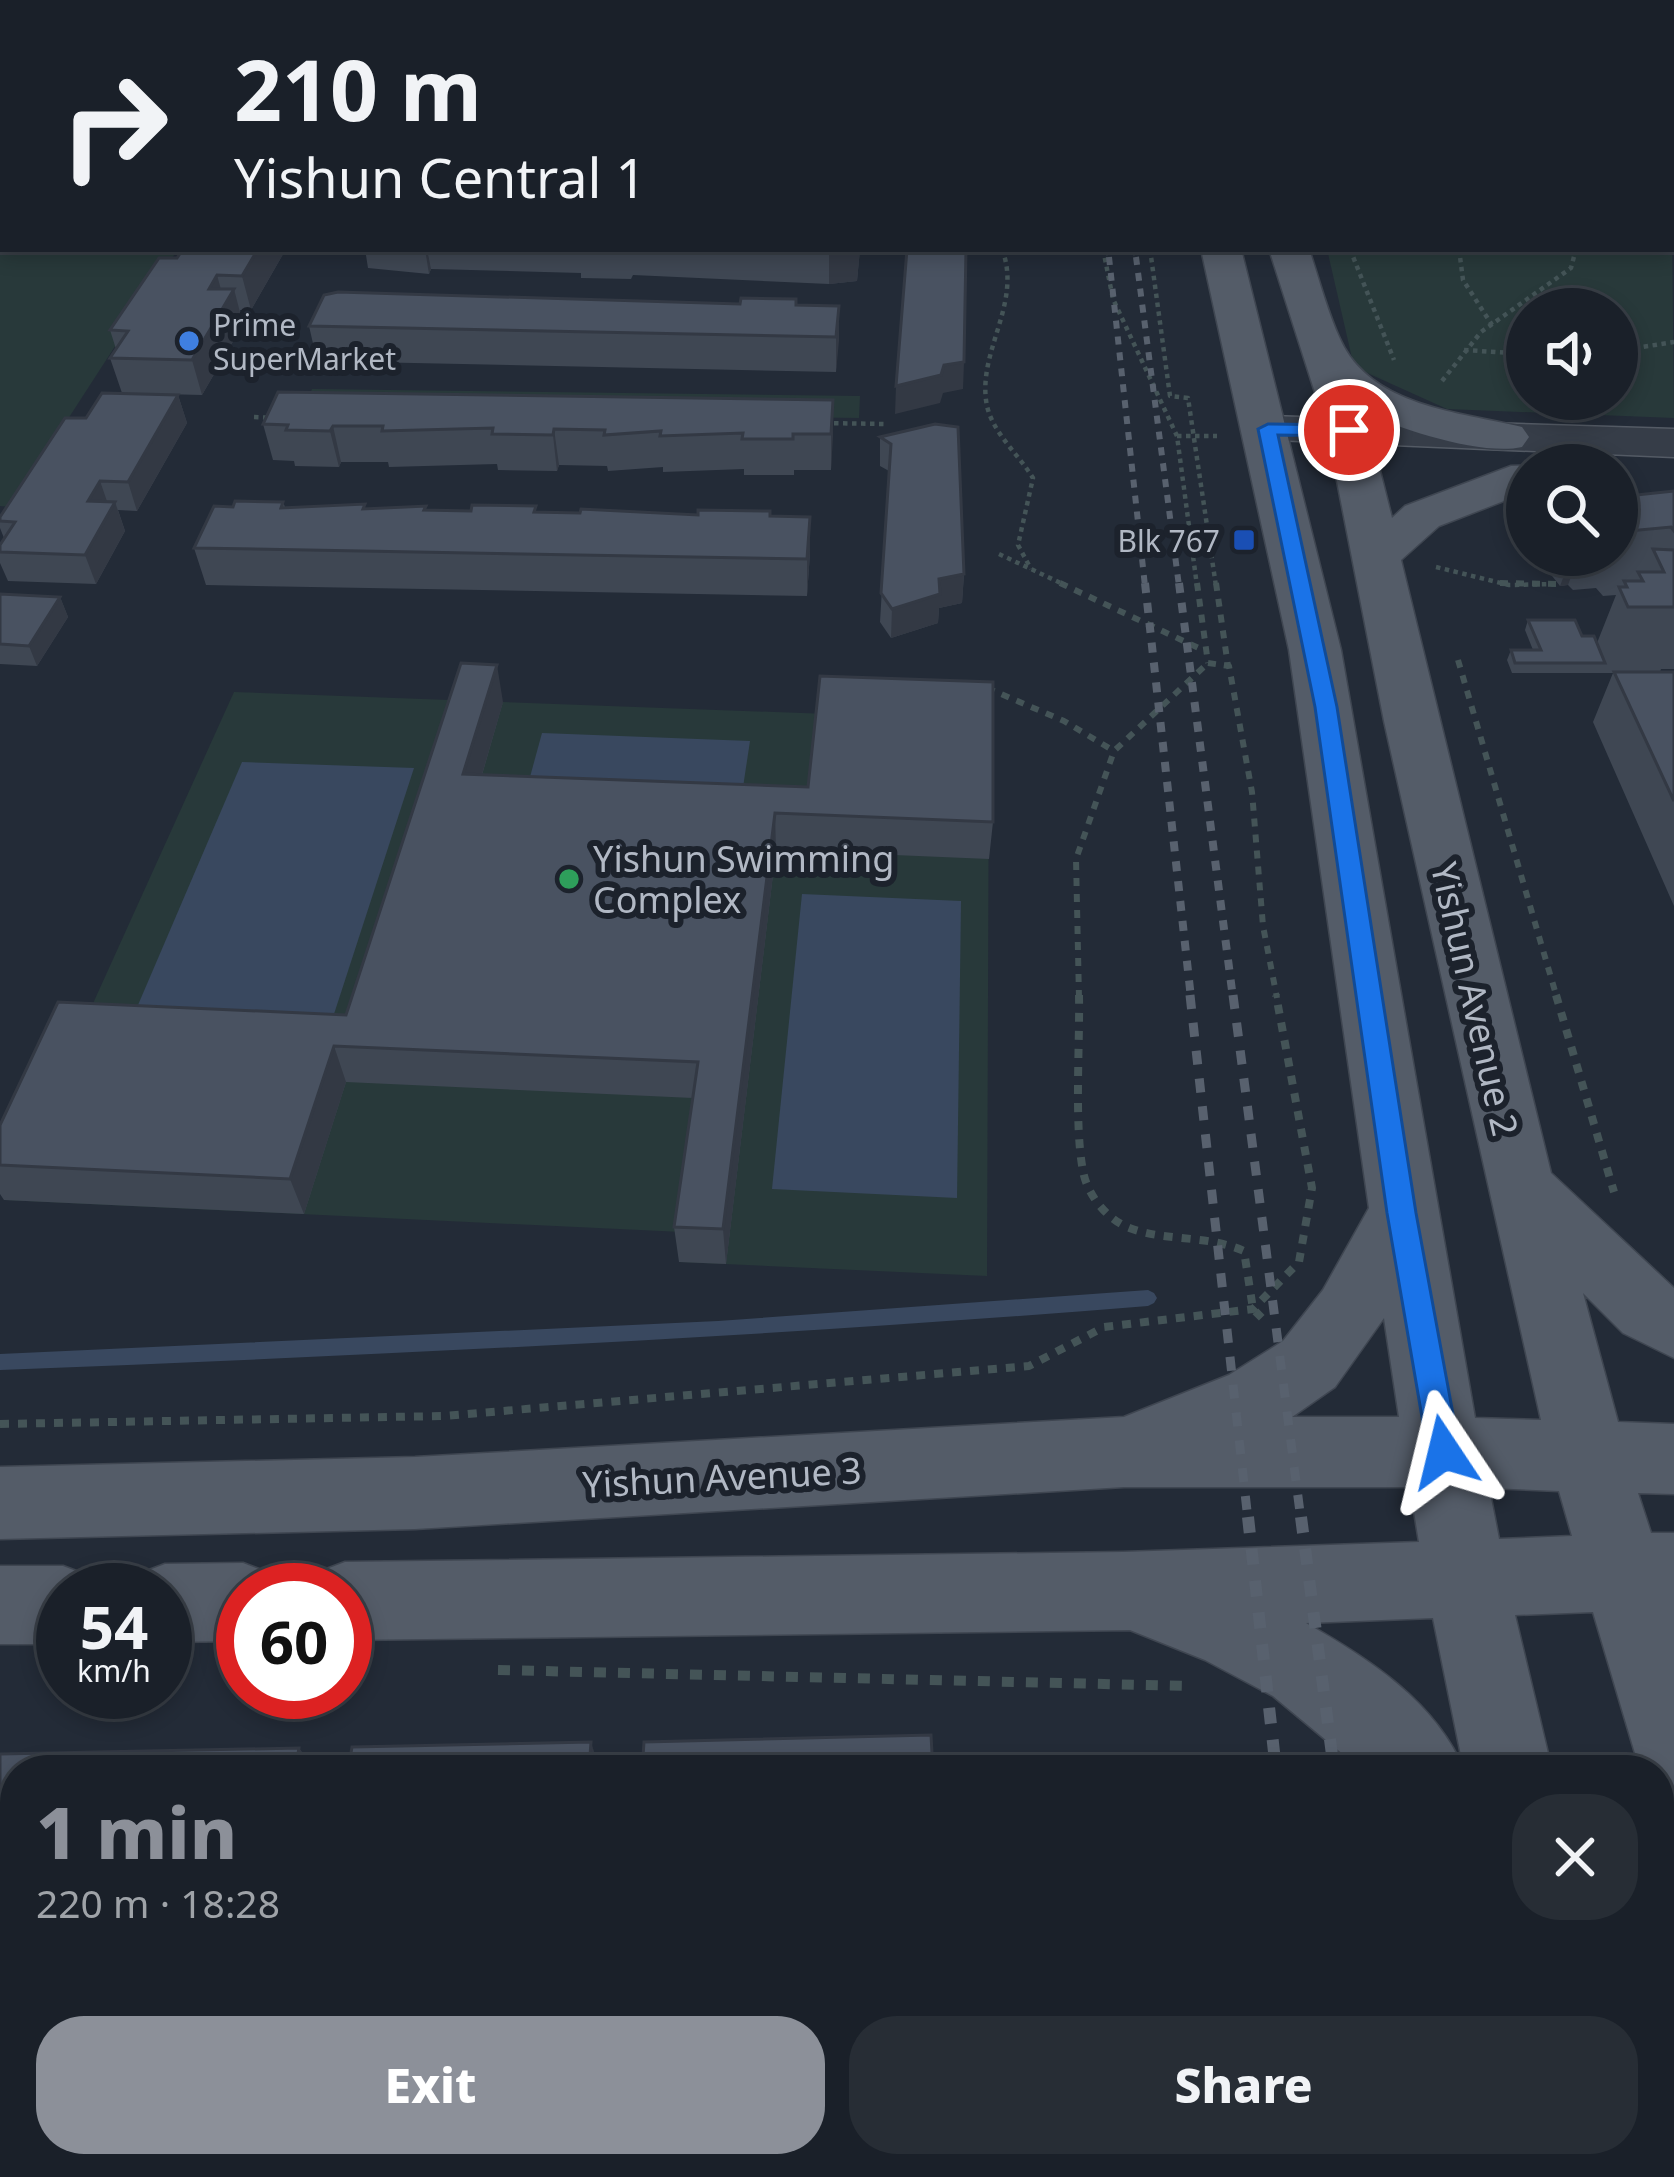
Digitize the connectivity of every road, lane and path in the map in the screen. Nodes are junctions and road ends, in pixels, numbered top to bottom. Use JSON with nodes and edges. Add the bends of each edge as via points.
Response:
{"nodes":[{"id":1,"x":1003,"y":252,"type":"edge"},
{"id":2,"x":1104,"y":252,"type":"edge"},
{"id":3,"x":1150,"y":252,"type":"edge"},
{"id":4,"x":1222,"y":252,"type":"edge"},
{"id":5,"x":1290,"y":252,"type":"edge"},
{"id":6,"x":1351,"y":252,"type":"edge"},
{"id":7,"x":1459,"y":252,"type":"edge"},
{"id":8,"x":1575,"y":252,"type":"edge"},
{"id":9,"x":1492,"y":326,"type":"junction"},
{"id":10,"x":1674,"y":342,"type":"edge"},
{"id":11,"x":1638,"y":348,"type":"edge"},
{"id":12,"x":1462,"y":350,"type":"junction"},
{"id":13,"x":1325,"y":351,"type":"junction"},
{"id":14,"x":1506,"y":353,"type":"edge"},
{"id":15,"x":1404,"y":374,"type":"dead end"},
{"id":16,"x":1439,"y":387,"type":"dead end"},
{"id":17,"x":254,"y":418,"type":"dead end"},
{"id":18,"x":277,"y":418,"type":"edge"},
{"id":19,"x":814,"y":423,"type":"edge"},
{"id":20,"x":884,"y":424,"type":"dead end"},
{"id":21,"x":1674,"y":443,"type":"edge"},
{"id":22,"x":1271,"y":444,"type":"junction"},
{"id":23,"x":1352,"y":446,"type":"junction"},
{"id":24,"x":1638,"y":447,"type":"edge"},
{"id":25,"x":1506,"y":453,"type":"edge"},
{"id":26,"x":1506,"y":458,"type":"edge"},
{"id":27,"x":1506,"y":467,"type":"edge"},
{"id":28,"x":1638,"y":468,"type":"edge"},
{"id":29,"x":1674,"y":469,"type":"edge"},
{"id":30,"x":1441,"y":553,"type":"dead end"},
{"id":31,"x":999,"y":554,"type":"dead end"},
{"id":32,"x":1406,"y":562,"type":"junction"},
{"id":33,"x":1031,"y":569,"type":"junction"},
{"id":34,"x":1558,"y":584,"type":"dead end"},
{"id":35,"x":1441,"y":587,"type":"dead end"},
{"id":36,"x":1455,"y":650,"type":"dead end"},
{"id":37,"x":1207,"y":652,"type":"junction"},
{"id":38,"x":1208,"y":663,"type":"junction"},
{"id":39,"x":1228,"y":666,"type":"junction"},
{"id":40,"x":987,"y":687,"type":"edge"},
{"id":41,"x":1114,"y":751,"type":"junction"},
{"id":42,"x":1520,"y":1186,"type":"junction"},
{"id":43,"x":1628,"y":1209,"type":"dead end"},
{"id":44,"x":1402,"y":1213,"type":"junction"},
{"id":45,"x":1253,"y":1309,"type":"junction"},
{"id":46,"x":1674,"y":1328,"type":"edge"},
{"id":47,"x":0,"y":1424,"type":"edge"},
{"id":48,"x":1124,"y":1452,"type":"junction"},
{"id":49,"x":1444,"y":1452,"type":"junction"},
{"id":50,"x":1588,"y":1456,"type":"junction"},
{"id":51,"x":1674,"y":1459,"type":"edge"},
{"id":52,"x":0,"y":1503,"type":"edge"},
{"id":53,"x":1648,"y":1570,"type":"edge"},
{"id":54,"x":1466,"y":1576,"type":"junction"},
{"id":55,"x":1123,"y":1591,"type":"junction"},
{"id":56,"x":372,"y":1601,"type":"edge"},
{"id":57,"x":36,"y":1605,"type":"edge"},
{"id":58,"x":0,"y":1606,"type":"edge"},
{"id":59,"x":487,"y":1670,"type":"dead end"},
{"id":60,"x":1212,"y":1696,"type":"dead end"},
{"id":61,"x":1674,"y":1746,"type":"edge"},
{"id":62,"x":1408,"y":1755,"type":"edge"},
{"id":63,"x":1504,"y":1755,"type":"edge"}],
"edges":[{"from":1,"to":33,"type":"path","via":[[1010,285],[988,408],[1033,478],[1018,545]]},
{"from":2,"to":37,"type":"path","via":[[1113,299],[1177,436]]},
{"from":3,"to":39,"type":"path","via":[[1169,396],[1188,398]]},
{"from":4,"to":22,"type":"main road"},
{"from":5,"to":13,"type":"main road","name":"Yishun Avenue 2"},
{"from":6,"to":15,"type":"path"},
{"from":7,"to":9,"type":"path","via":[[1463,280]]},
{"from":8,"to":9,"type":"path","via":[[1571,268]]},
{"from":9,"to":12,"type":"path"},
{"from":10,"to":11,"type":"path"},
{"from":12,"to":14,"type":"path"},
{"from":12,"to":16,"type":"path"},
{"from":13,"to":23,"type":"main road","name":"Yishun Avenue 2"},
{"from":13,"to":25,"type":"main road","via":[[1347,382],[1375,401]]},
{"from":17,"to":18,"type":"path"},
{"from":19,"to":20,"type":"path"},
{"from":21,"to":24,"type":"street"},
{"from":22,"to":23,"type":"street"},
{"from":22,"to":44,"type":"main road","via":[[1326,707]]},
{"from":23,"to":26,"type":"street"},
{"from":23,"to":32,"type":"main road","name":"Yishun Avenue 2"},
{"from":27,"to":32,"type":"main road","via":[[1422,516]]},
{"from":28,"to":29,"type":"street"},
{"from":30,"to":32,"type":"path"},
{"from":31,"to":33,"type":"path"},
{"from":32,"to":34,"type":"path","via":[[1509,585]]},
{"from":32,"to":35,"type":"path"},
{"from":32,"to":42,"type":"main road","name":"Yishun Avenue 2"},
{"from":33,"to":37,"type":"path"},
{"from":36,"to":43,"type":"path","via":[[1614,1192]]},
{"from":37,"to":38,"type":"path"},
{"from":38,"to":39,"type":"path"},
{"from":38,"to":41,"type":"path"},
{"from":39,"to":45,"type":"path","via":[[1252,792],[1263,926],[1312,1188],[1299,1262]]},
{"from":40,"to":41,"type":"path"},
{"from":41,"to":45,"type":"path","via":[[1076,859],[1083,1173],[1093,1202],[1120,1228],[1227,1241],[1244,1251]]},
{"from":42,"to":46,"type":"main road"},
{"from":42,"to":50,"type":"main road","name":"Yishun Avenue 2"},
{"from":44,"to":48,"type":"main road","via":[[1309,1365]]},
{"from":44,"to":49,"type":"main road"},
{"from":45,"to":47,"type":"path","via":[[1104,1327],[1029,1366],[444,1416]]},
{"from":48,"to":49,"type":"main road","name":"Yishun Avenue 3"},
{"from":48,"to":52,"type":"main road","name":"Yishun Avenue 3","via":[[415,1493]]},
{"from":49,"to":50,"type":"main road","name":"Yishun Avenue 3"},
{"from":49,"to":54,"type":"main road"},
{"from":50,"to":51,"type":"main road","name":"Yishun Avenue 3"},
{"from":50,"to":53,"type":"main road","name":"Yishun Avenue 2"},
{"from":53,"to":54,"type":"main road"},
{"from":53,"to":61,"type":"main road","name":"Yishun Avenue 2"},
{"from":54,"to":55,"type":"main road"},
{"from":54,"to":63,"type":"main road"},
{"from":55,"to":56,"type":"main road"},
{"from":55,"to":62,"type":"main road","via":[[1236,1628],[1339,1690]]},
{"from":57,"to":58,"type":"main road"},
{"from":59,"to":60,"type":"path","via":[[1077,1680],[1194,1687]]}]}
